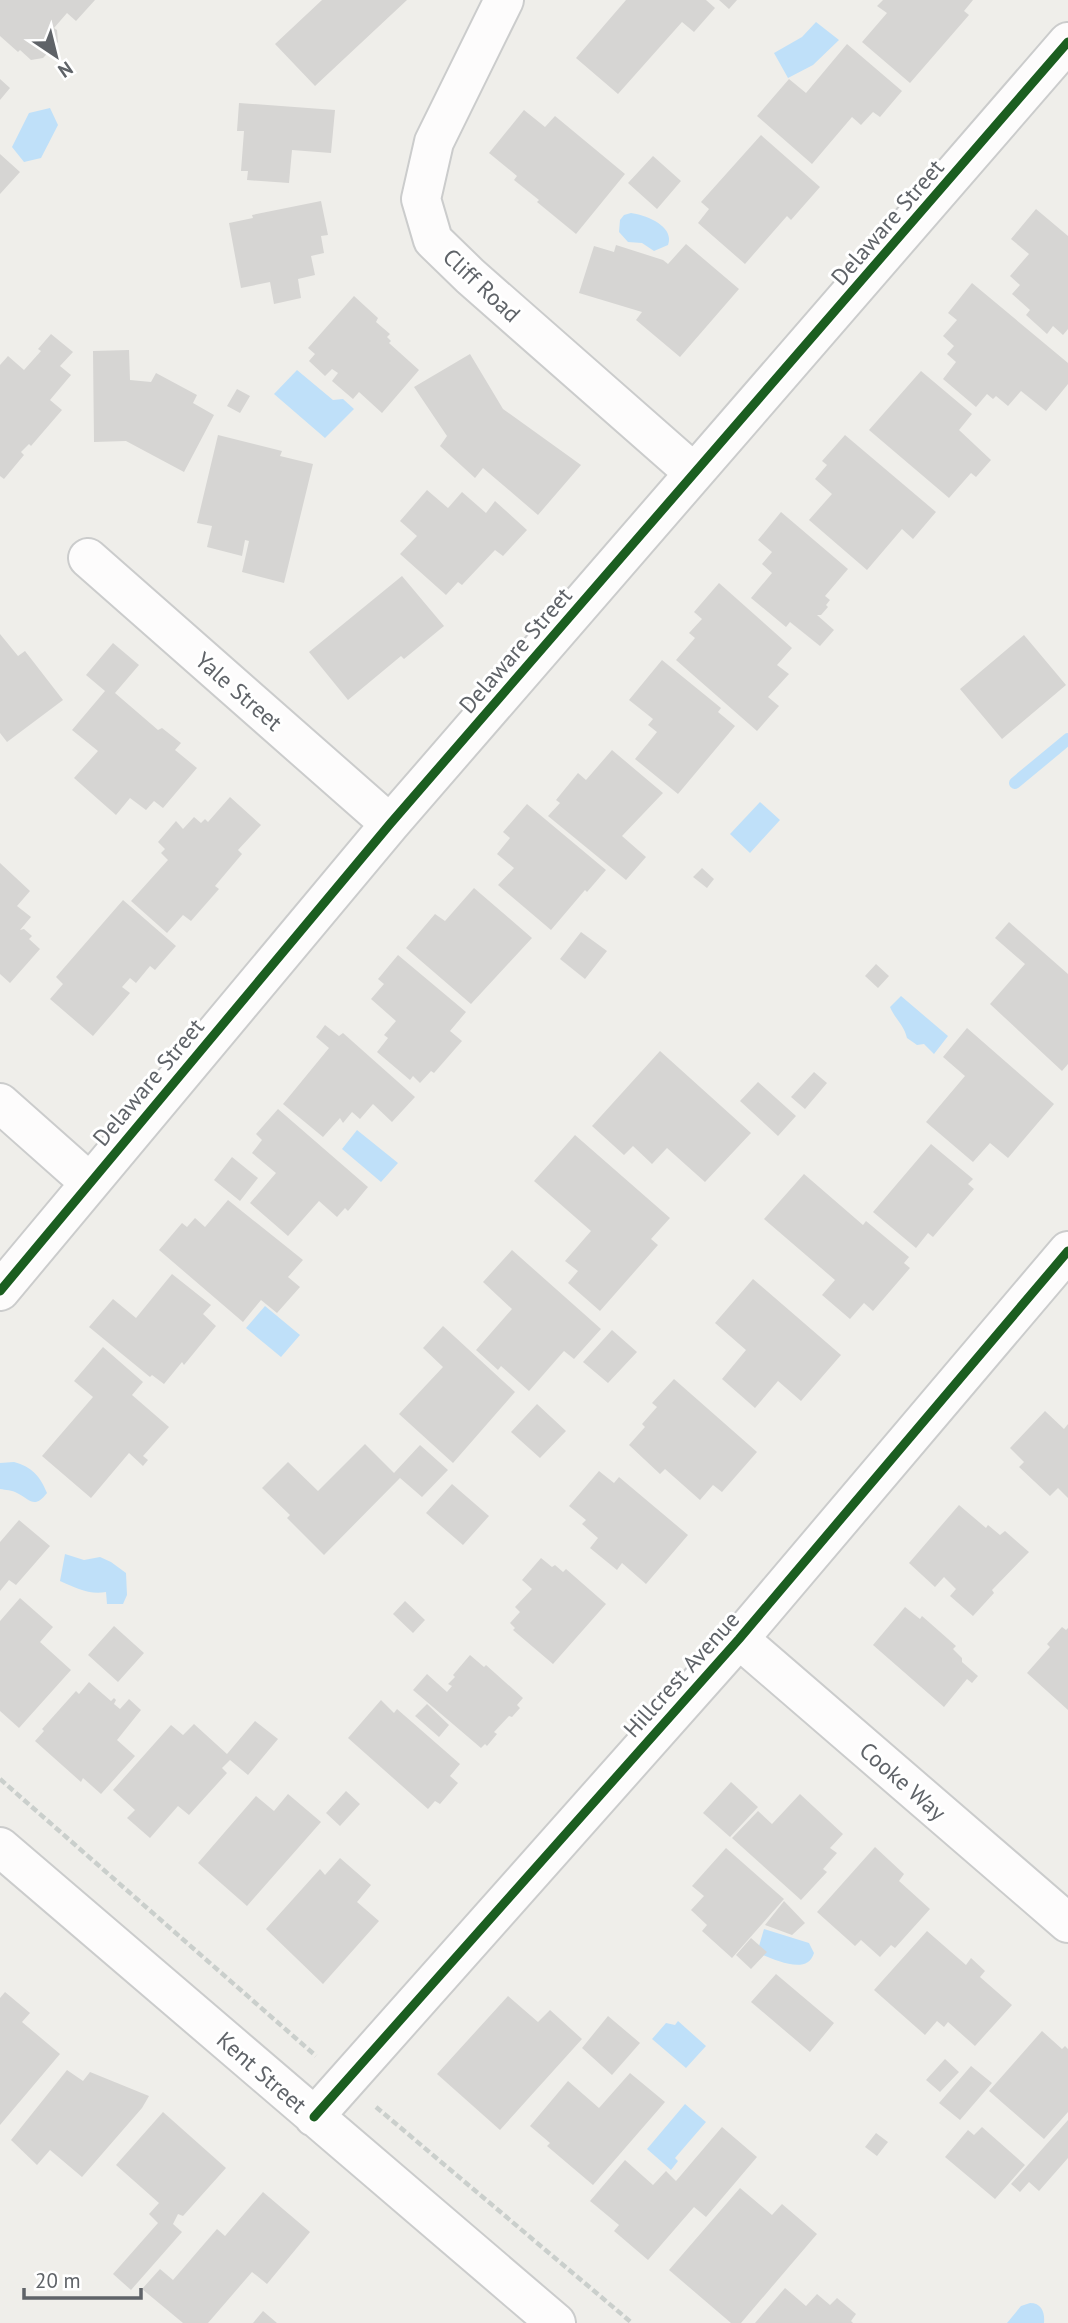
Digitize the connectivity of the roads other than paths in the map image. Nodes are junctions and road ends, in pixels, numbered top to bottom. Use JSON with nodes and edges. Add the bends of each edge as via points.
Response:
{"nodes":[{"id":1,"x":504,"y":0,"type":"edge"},
{"id":2,"x":1068,"y":42,"type":"edge"},
{"id":3,"x":694,"y":473,"type":"junction"},
{"id":4,"x":89,"y":558,"type":"dead end"},
{"id":5,"x":390,"y":824,"type":"junction"},
{"id":6,"x":0,"y":1103,"type":"edge"},
{"id":7,"x":89,"y":1182,"type":"junction"},
{"id":8,"x":1068,"y":1251,"type":"edge"},
{"id":9,"x":0,"y":1291,"type":"edge"},
{"id":10,"x":739,"y":1639,"type":"junction"},
{"id":11,"x":0,"y":1847,"type":"edge"},
{"id":12,"x":1068,"y":1923,"type":"edge"},
{"id":13,"x":314,"y":2116,"type":"junction"},
{"id":14,"x":556,"y":2323,"type":"edge"}],
"edges":[{"from":1,"to":3,"type":"street","name":"Cliff Road","via":[[434,142],[421,199],[433,240]]},
{"from":2,"to":3,"type":"street","name":"Delaware Street"},
{"from":3,"to":5,"type":"street","name":"Delaware Street"},
{"from":4,"to":5,"type":"street","name":"Yale Street"},
{"from":5,"to":7,"type":"street","name":"Delaware Street"},
{"from":6,"to":7,"type":"street"},
{"from":7,"to":9,"type":"street","name":"Delaware Street"},
{"from":8,"to":10,"type":"street","name":"Hillcrest Avenue"},
{"from":10,"to":12,"type":"street","name":"Cooke Way"},
{"from":10,"to":13,"type":"street","name":"Hillcrest Avenue"},
{"from":11,"to":13,"type":"street","name":"Kent Street"},
{"from":13,"to":14,"type":"street","name":"Kent Street"}]}
